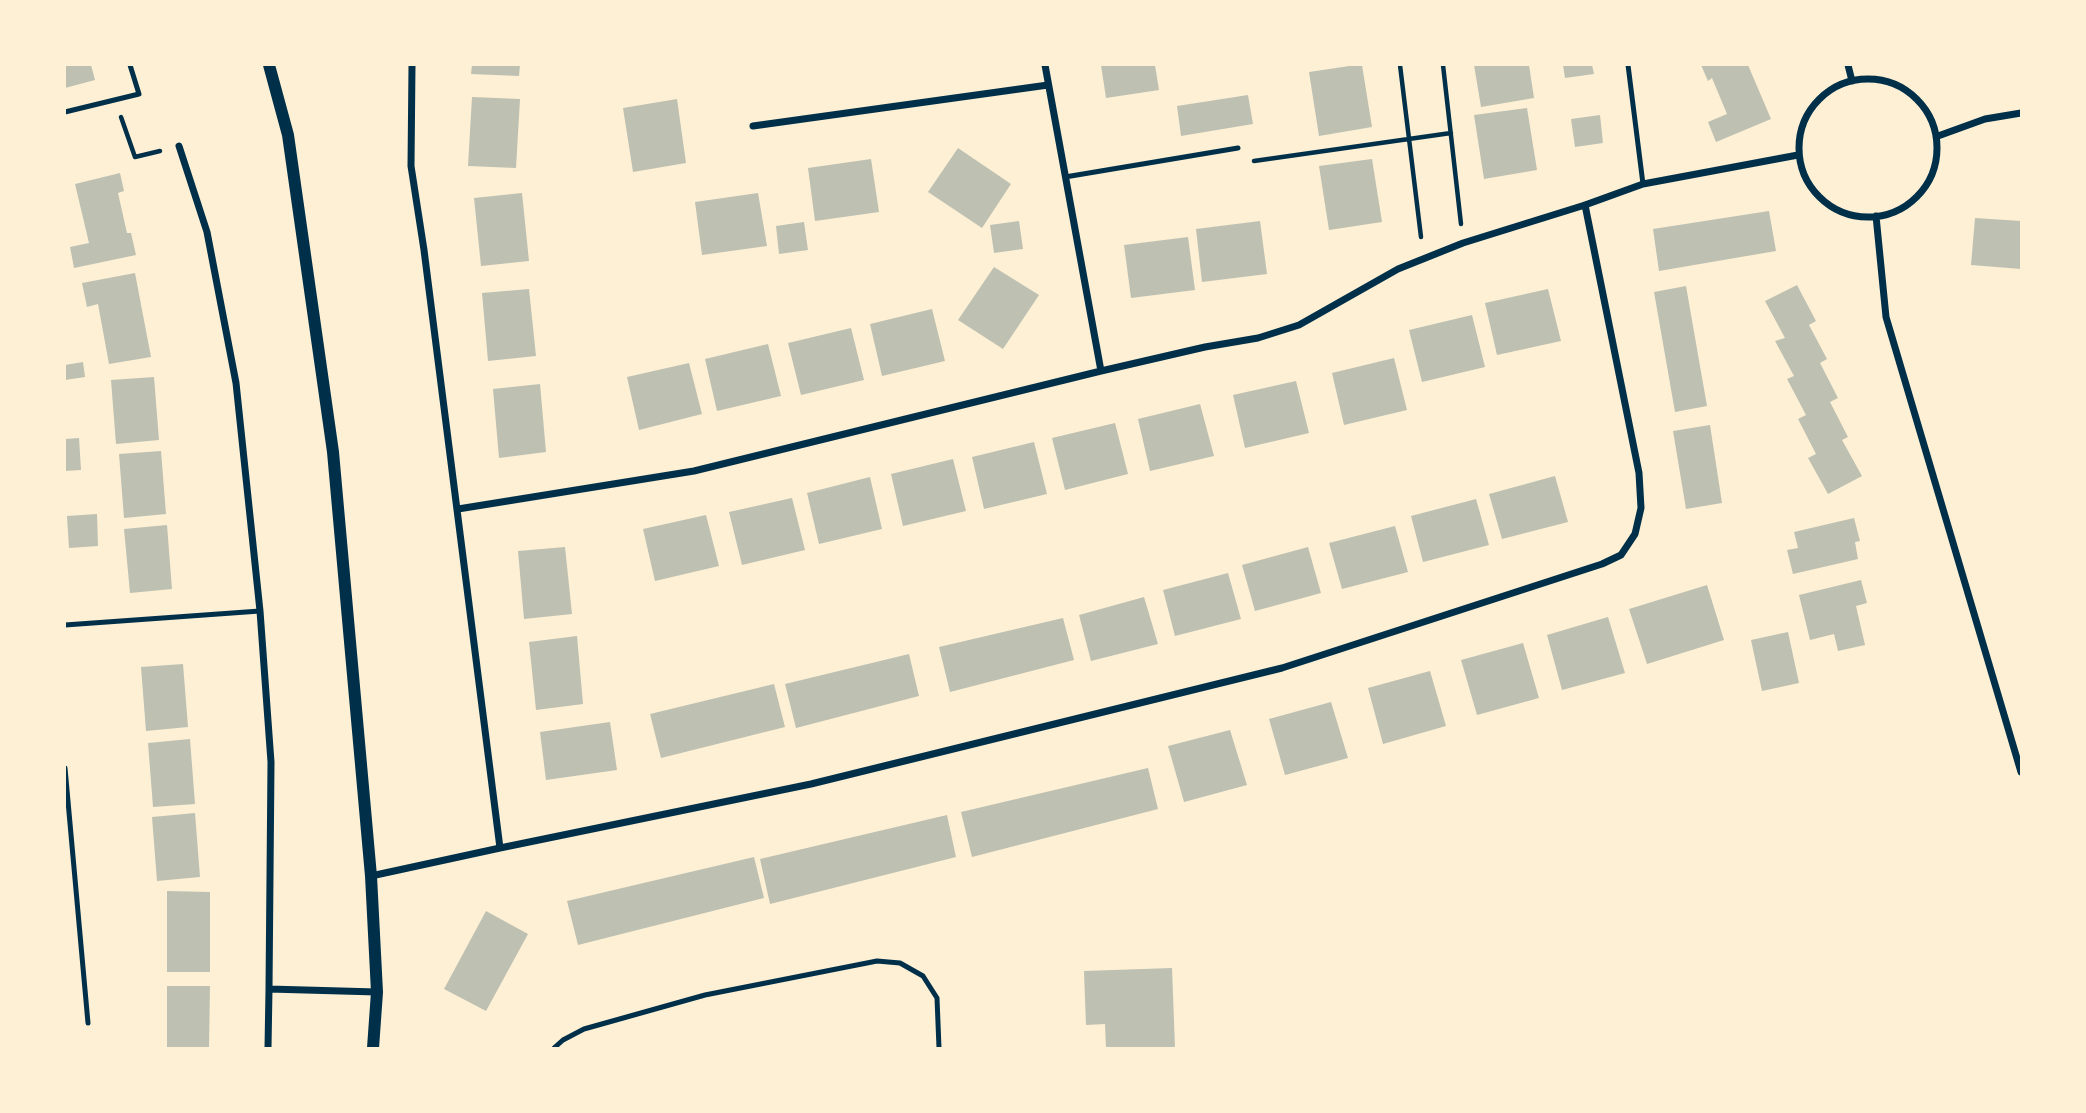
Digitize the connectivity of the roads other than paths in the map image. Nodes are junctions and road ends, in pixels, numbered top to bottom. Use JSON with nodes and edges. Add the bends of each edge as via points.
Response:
{"nodes":[{"id":1,"x":130,"y":65,"type":"edge"},
{"id":2,"x":269,"y":65,"type":"edge"},
{"id":3,"x":412,"y":65,"type":"edge"},
{"id":4,"x":1045,"y":65,"type":"edge"},
{"id":5,"x":1628,"y":65,"type":"edge"},
{"id":6,"x":1849,"y":65,"type":"edge"},
{"id":7,"x":1852,"y":81,"type":"junction"},
{"id":8,"x":1048,"y":85,"type":"junction"},
{"id":9,"x":65,"y":112,"type":"edge"},
{"id":10,"x":2021,"y":113,"type":"edge"},
{"id":11,"x":753,"y":126,"type":"dead end"},
{"id":12,"x":1938,"y":136,"type":"junction"},
{"id":13,"x":179,"y":146,"type":"road end"},
{"id":14,"x":1238,"y":148,"type":"road end"},
{"id":15,"x":1798,"y":155,"type":"junction"},
{"id":16,"x":1065,"y":177,"type":"junction"},
{"id":17,"x":1643,"y":184,"type":"junction"},
{"id":18,"x":1585,"y":205,"type":"junction"},
{"id":19,"x":1876,"y":216,"type":"junction"},
{"id":20,"x":1101,"y":371,"type":"junction"},
{"id":21,"x":457,"y":509,"type":"junction"},
{"id":22,"x":260,"y":611,"type":"junction"},
{"id":23,"x":65,"y":625,"type":"edge"},
{"id":24,"x":65,"y":768,"type":"edge"},
{"id":25,"x":2021,"y":772,"type":"edge"},
{"id":26,"x":500,"y":848,"type":"junction"},
{"id":27,"x":371,"y":876,"type":"junction"},
{"id":28,"x":269,"y":989,"type":"junction"},
{"id":29,"x":377,"y":992,"type":"junction"},
{"id":30,"x":88,"y":1023,"type":"dead end"},
{"id":31,"x":268,"y":1048,"type":"edge"},
{"id":32,"x":373,"y":1048,"type":"edge"},
{"id":33,"x":554,"y":1048,"type":"edge"},
{"id":34,"x":939,"y":1048,"type":"edge"}],
"edges":[{"from":1,"to":9,"type":"lane","via":[[139,94]]},
{"from":2,"to":27,"type":"street","via":[[288,135],[333,452]]},
{"from":3,"to":21,"type":"street","via":[[411,166]]},
{"from":4,"to":8,"type":"street"},
{"from":5,"to":17,"type":"lane"},
{"from":6,"to":7,"type":"street"},
{"from":7,"to":12,"type":"street","via":[[1885,80],[1916,96],[1931,116]]},
{"from":7,"to":15,"type":"street","via":[[1834,87],[1815,102],[1802,123]]},
{"from":8,"to":11,"type":"street"},
{"from":8,"to":16,"type":"street"},
{"from":10,"to":12,"type":"street","via":[[1985,119]]},
{"from":12,"to":19,"type":"street","via":[[1938,160],[1924,191],[1906,207]]},
{"from":13,"to":22,"type":"street","via":[[207,232],[236,383]]},
{"from":14,"to":16,"type":"lane"},
{"from":15,"to":17,"type":"street"},
{"from":15,"to":19,"type":"street","via":[[1812,191],[1831,208],[1854,216]]},
{"from":16,"to":20,"type":"street"},
{"from":17,"to":18,"type":"street"},
{"from":18,"to":20,"type":"street","via":[[1423,258],[1299,325]]},
{"from":18,"to":26,"type":"street","via":[[1639,473],[1641,508],[1635,534],[1621,555],[1282,668],[811,784]]},
{"from":19,"to":25,"type":"street","via":[[1886,317]]},
{"from":20,"to":21,"type":"street","via":[[694,471]]},
{"from":21,"to":26,"type":"street"},
{"from":22,"to":23,"type":"lane"},
{"from":22,"to":28,"type":"street","via":[[271,762]]},
{"from":24,"to":30,"type":"lane"},
{"from":26,"to":27,"type":"street"},
{"from":27,"to":29,"type":"street"},
{"from":28,"to":29,"type":"street"},
{"from":28,"to":31,"type":"street"},
{"from":29,"to":32,"type":"street"},
{"from":33,"to":34,"type":"lane","via":[[584,1029],[705,995],[877,961],[900,963],[923,976],[937,998]]}]}
